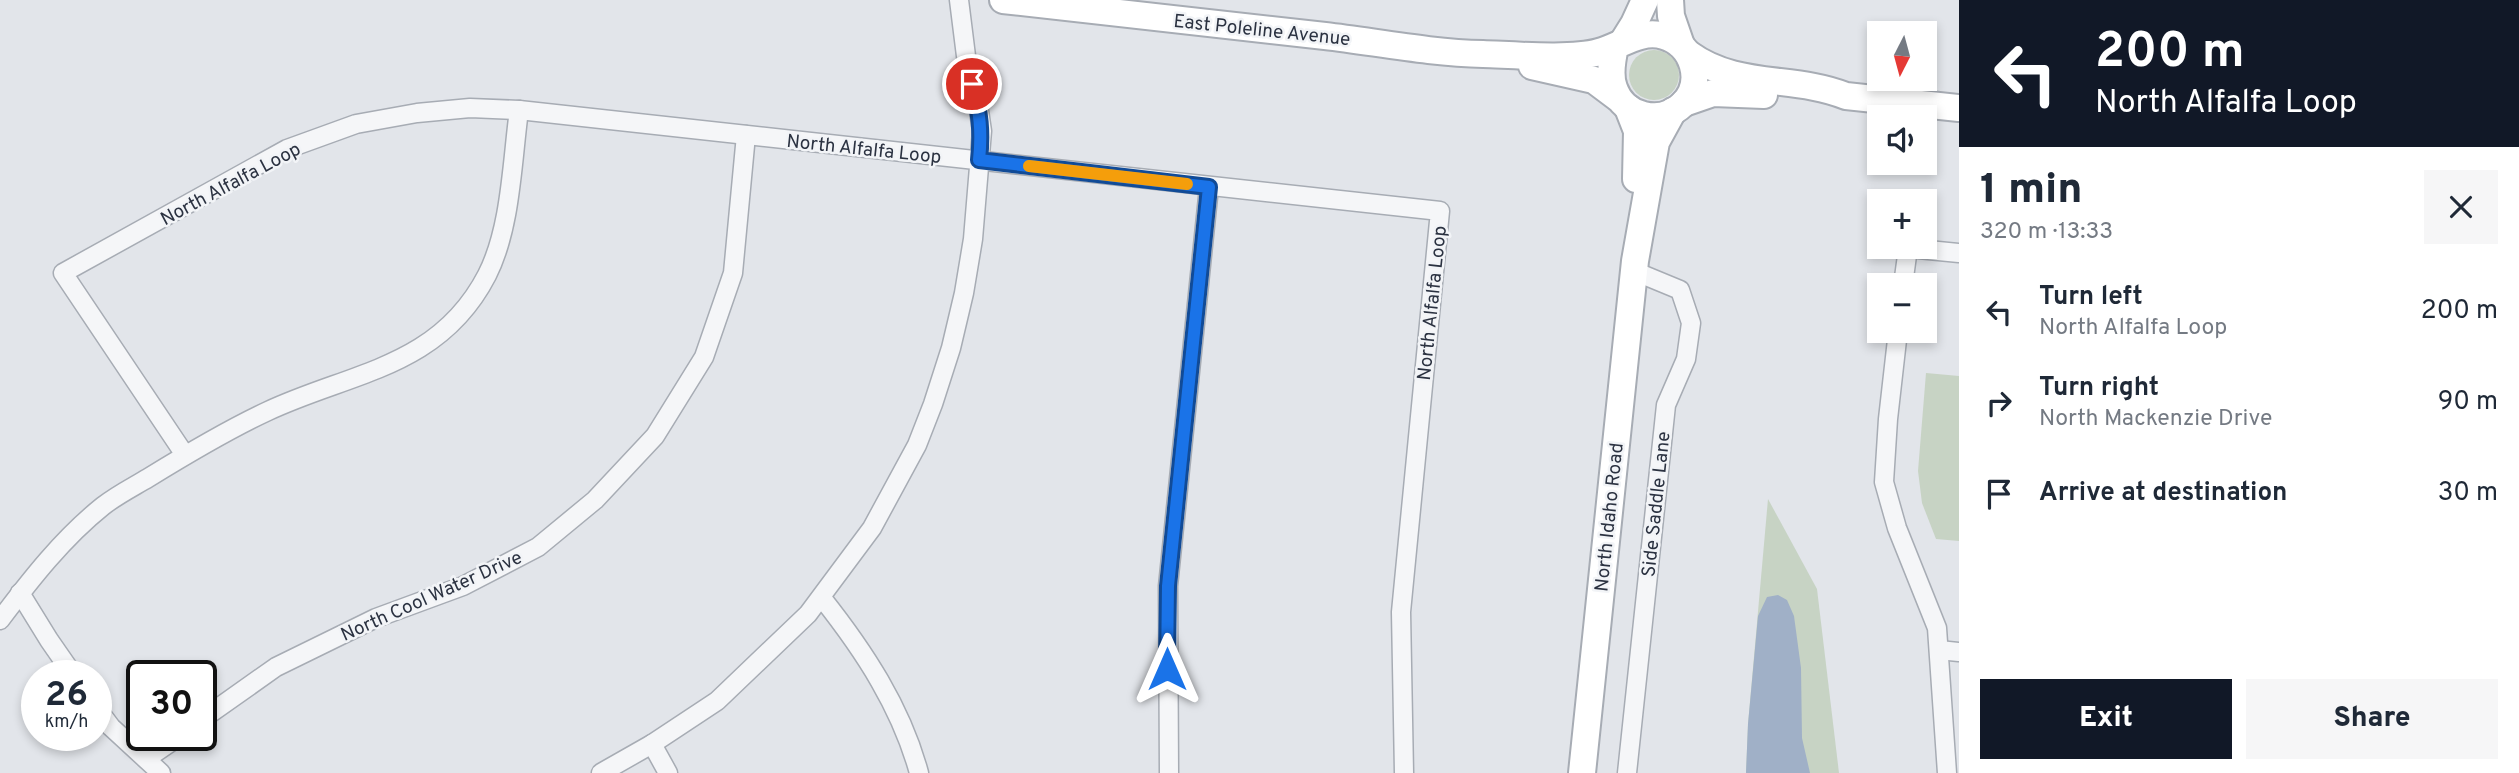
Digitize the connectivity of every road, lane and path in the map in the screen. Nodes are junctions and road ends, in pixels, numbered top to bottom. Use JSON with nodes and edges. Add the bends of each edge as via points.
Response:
{"nodes":[{"id":1,"x":959,"y":0,"type":"edge"},
{"id":2,"x":1003,"y":0,"type":"edge"},
{"id":3,"x":1645,"y":0,"type":"edge"},
{"id":4,"x":1670,"y":0,"type":"edge"},
{"id":5,"x":1619,"y":43,"type":"junction"},
{"id":6,"x":1685,"y":50,"type":"junction"},
{"id":7,"x":1479,"y":54,"type":"junction"},
{"id":8,"x":1846,"y":96,"type":"junction"},
{"id":9,"x":1623,"y":103,"type":"junction"},
{"id":10,"x":1679,"y":107,"type":"junction"},
{"id":11,"x":1959,"y":108,"type":"edge"},
{"id":12,"x":519,"y":110,"type":"junction"},
{"id":13,"x":746,"y":135,"type":"junction"},
{"id":14,"x":979,"y":160,"type":"junction"},
{"id":15,"x":1209,"y":187,"type":"junction"},
{"id":16,"x":1937,"y":251,"type":"edge"},
{"id":17,"x":1959,"y":253,"type":"edge"},
{"id":18,"x":1634,"y":266,"type":"junction"},
{"id":19,"x":1897,"y":343,"type":"edge"},
{"id":20,"x":184,"y":455,"type":"junction"},
{"id":21,"x":20,"y":593,"type":"junction"},
{"id":22,"x":822,"y":598,"type":"junction"},
{"id":23,"x":0,"y":620,"type":"edge"},
{"id":24,"x":1938,"y":650,"type":"junction"},
{"id":25,"x":1959,"y":652,"type":"edge"},
{"id":26,"x":63,"y":660,"type":"edge"},
{"id":27,"x":217,"y":709,"type":"edge"},
{"id":28,"x":112,"y":728,"type":"edge"},
{"id":29,"x":652,"y":744,"type":"junction"},
{"id":30,"x":159,"y":751,"type":"edge"},
{"id":31,"x":146,"y":760,"type":"junction"},
{"id":32,"x":161,"y":773,"type":"edge"},
{"id":33,"x":601,"y":773,"type":"edge"},
{"id":34,"x":668,"y":773,"type":"edge"},
{"id":35,"x":919,"y":773,"type":"edge"},
{"id":36,"x":1169,"y":773,"type":"edge"},
{"id":37,"x":1404,"y":773,"type":"edge"},
{"id":38,"x":1582,"y":773,"type":"edge"},
{"id":39,"x":1627,"y":773,"type":"edge"},
{"id":40,"x":1948,"y":773,"type":"edge"}],
"edges":[{"from":1,"to":14,"type":"street","via":[[982,131]]},
{"from":2,"to":7,"type":"main road","name":"East Poleline Avenue"},
{"from":3,"to":5,"type":"main road"},
{"from":4,"to":6,"type":"main road","via":[[1671,16]]},
{"from":5,"to":6,"type":"main road","via":[[1662,35]]},
{"from":5,"to":7,"type":"main road","name":"East Poleline Avenue","via":[[1585,55]]},
{"from":5,"to":9,"type":"main road","via":[[1612,73],[1613,86]]},
{"from":6,"to":8,"type":"main road","via":[[1724,73]]},
{"from":6,"to":10,"type":"main road","via":[[1695,79]]},
{"from":7,"to":9,"type":"main road","name":"East Poleline Avenue","via":[[1594,80]]},
{"from":8,"to":10,"type":"main road","via":[[1723,93],[1703,95]]},
{"from":8,"to":11,"type":"main road"},
{"from":9,"to":10,"type":"main road","via":[[1650,117]]},
{"from":9,"to":18,"type":"main road","name":"North Idaho Road","via":[[1635,123],[1637,140]]},
{"from":10,"to":18,"type":"main road","name":"North Idaho Road","via":[[1656,142]]},
{"from":12,"to":13,"type":"street","name":"North Alfalfa Loop"},
{"from":12,"to":20,"type":"street","via":[[504,226],[487,275],[457,319],[414,354],[269,410]]},
{"from":12,"to":20,"type":"street","name":"North Alfalfa Loop","via":[[470,108],[356,124],[287,149],[63,273]]},
{"from":13,"to":14,"type":"street","name":"North Alfalfa Loop"},
{"from":13,"to":27,"type":"street","name":"North Cool Water Drive","via":[[733,273],[704,356],[655,436],[604,491],[538,547],[463,586],[376,618],[276,667]]},
{"from":14,"to":15,"type":"street","name":"North Alfalfa Loop"},
{"from":14,"to":22,"type":"street","via":[[964,293],[933,404],[896,487]]},
{"from":15,"to":36,"type":"street","via":[[1168,586]]},
{"from":15,"to":37,"type":"street","name":"North Alfalfa Loop","via":[[1440,211],[1401,612]]},
{"from":16,"to":17,"type":"street"},
{"from":18,"to":38,"type":"main road","name":"North Idaho Road"},
{"from":18,"to":39,"type":"street","name":"Side Saddle Lane","via":[[1680,290],[1691,323],[1686,359],[1666,405]]},
{"from":19,"to":24,"type":"street","via":[[1884,482],[1934,617]]},
{"from":20,"to":21,"type":"street","via":[[103,506],[55,551]]},
{"from":21,"to":23,"type":"street"},
{"from":21,"to":26,"type":"street"},
{"from":22,"to":29,"type":"street","via":[[717,701]]},
{"from":22,"to":35,"type":"street","via":[[873,667]]},
{"from":24,"to":25,"type":"street"},
{"from":24,"to":40,"type":"street"},
{"from":28,"to":31,"type":"street"},
{"from":29,"to":33,"type":"street"},
{"from":29,"to":34,"type":"street"},
{"from":30,"to":31,"type":"street"},
{"from":31,"to":32,"type":"street"}]}
